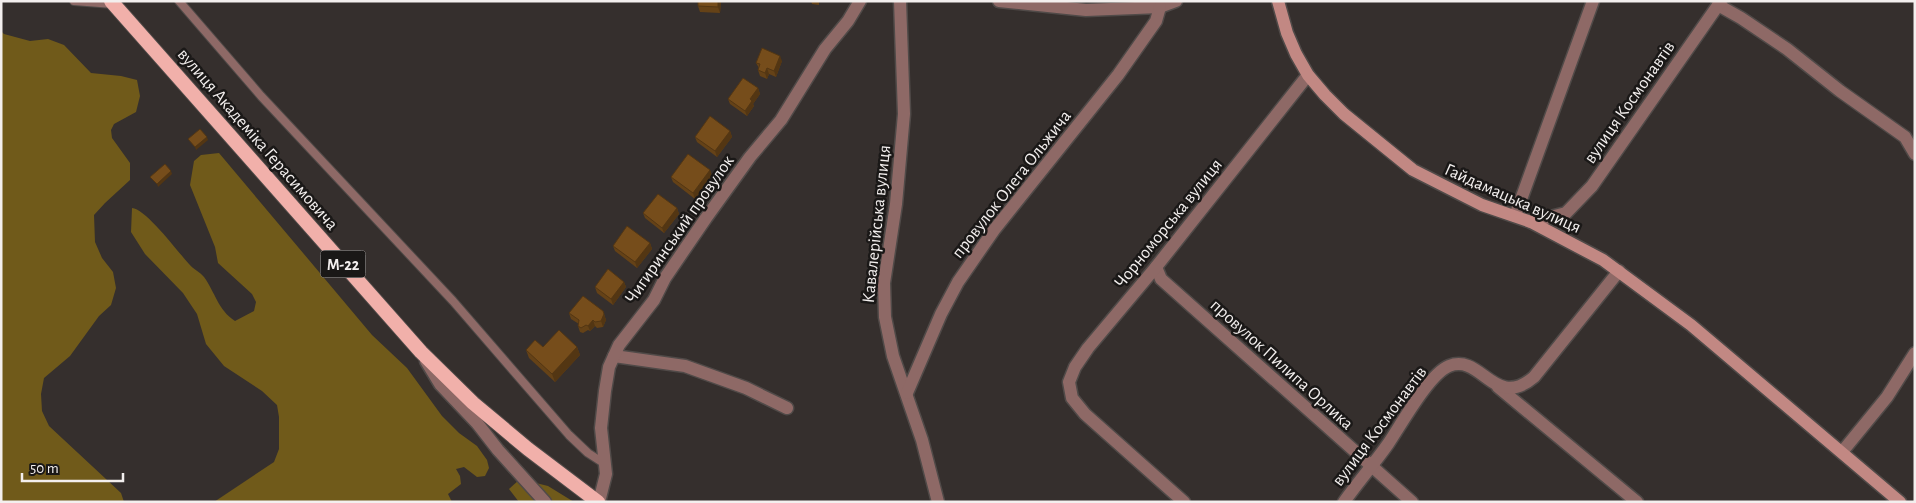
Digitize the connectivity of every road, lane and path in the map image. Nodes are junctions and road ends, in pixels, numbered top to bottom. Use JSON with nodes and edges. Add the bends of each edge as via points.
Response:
{"nodes":[{"id":1,"x":179,"y":1,"type":"edge"},
{"id":2,"x":860,"y":1,"type":"edge"},
{"id":3,"x":900,"y":1,"type":"edge"},
{"id":4,"x":999,"y":1,"type":"edge"},
{"id":5,"x":1176,"y":1,"type":"edge"},
{"id":6,"x":1593,"y":1,"type":"edge"},
{"id":7,"x":74,"y":2,"type":"edge"},
{"id":8,"x":112,"y":2,"type":"edge"},
{"id":9,"x":1279,"y":2,"type":"edge"},
{"id":10,"x":1719,"y":3,"type":"edge"},
{"id":11,"x":1160,"y":7,"type":"junction"},
{"id":12,"x":1308,"y":75,"type":"junction"},
{"id":13,"x":1915,"y":154,"type":"edge"},
{"id":14,"x":1515,"y":216,"type":"junction"},
{"id":15,"x":1530,"y":222,"type":"junction"},
{"id":16,"x":1156,"y":267,"type":"junction"},
{"id":17,"x":1619,"y":271,"type":"junction"},
{"id":18,"x":421,"y":352,"type":"junction"},
{"id":19,"x":1915,"y":353,"type":"edge"},
{"id":20,"x":614,"y":356,"type":"junction"},
{"id":21,"x":1496,"y":384,"type":"junction"},
{"id":22,"x":907,"y":393,"type":"junction"},
{"id":23,"x":787,"y":408,"type":"dead end"},
{"id":24,"x":1842,"y":452,"type":"junction"},
{"id":25,"x":605,"y":464,"type":"junction"},
{"id":26,"x":1371,"y":466,"type":"junction"},
{"id":27,"x":545,"y":502,"type":"edge"},
{"id":28,"x":598,"y":502,"type":"edge"},
{"id":29,"x":938,"y":502,"type":"edge"},
{"id":30,"x":1184,"y":502,"type":"edge"},
{"id":31,"x":1344,"y":502,"type":"edge"},
{"id":32,"x":1412,"y":502,"type":"edge"},
{"id":33,"x":1636,"y":502,"type":"edge"},
{"id":34,"x":1900,"y":502,"type":"edge"}],
"edges":[{"from":1,"to":25,"type":"lane","via":[[261,96],[453,301],[569,435]]},
{"from":2,"to":20,"type":"street","name":"Чигиринський провулок","via":[[825,49],[781,120],[706,218]]},
{"from":3,"to":22,"type":"street","name":"Кавалерійська вулиця","via":[[904,114],[896,204],[884,283],[884,317],[893,356]]},
{"from":4,"to":11,"type":"street","via":[[1086,10]]},
{"from":5,"to":11,"type":"street"},
{"from":6,"to":14,"type":"street"},
{"from":7,"to":8,"type":"lane"},
{"from":8,"to":18,"type":"highway","name":"вулиця Академіка Герасимовича","number":"М-22"},
{"from":9,"to":12,"type":"main road","name":"Гайдамацька вулиця","via":[[1290,40]]},
{"from":10,"to":13,"type":"street","via":[[1905,137]]},
{"from":10,"to":15,"type":"street","name":"вулиця Космонавтів","via":[[1592,186],[1566,213]]},
{"from":11,"to":22,"type":"street","name":"провулок Олега Ольжича","via":[[1156,21],[1118,76],[994,230],[958,282]]},
{"from":12,"to":14,"type":"main road","name":"Гайдамацька вулиця","via":[[1344,114],[1413,170],[1482,205]]},
{"from":12,"to":16,"type":"street","name":"Чорноморська вулиця"},
{"from":14,"to":15,"type":"main road","name":"Гайдамацька вулиця"},
{"from":15,"to":17,"type":"main road","name":"Гайдамацька вулиця"},
{"from":16,"to":26,"type":"street","name":"провулок Пилипа Орлика","via":[[1161,279]]},
{"from":16,"to":30,"type":"street","name":"Чорноморська вулиця","via":[[1088,348],[1075,367],[1070,382],[1072,398],[1085,414]]},
{"from":17,"to":21,"type":"street","name":"вулиця Космонавтів","via":[[1534,377],[1524,386],[1515,388]]},
{"from":17,"to":24,"type":"main road","name":"Гайдамацька вулиця","via":[[1691,325]]},
{"from":18,"to":27,"type":"street","via":[[440,384]]},
{"from":18,"to":28,"type":"highway","name":"вулиця Академіка Герасимовича","number":"М-22","via":[[473,403]]},
{"from":19,"to":24,"type":"street","via":[[1887,398]]},
{"from":20,"to":23,"type":"street","via":[[699,370]]},
{"from":20,"to":25,"type":"street","name":"Чигиринський провулок","via":[[609,367],[601,428]]},
{"from":21,"to":26,"type":"street","name":"вулиця Космонавтів","via":[[1473,368],[1462,365],[1440,371]]},
{"from":21,"to":33,"type":"street"},
{"from":22,"to":29,"type":"street","name":"Кавалерійська вулиця"},
{"from":24,"to":34,"type":"main road","name":"Гайдамацька вулиця"},
{"from":25,"to":28,"type":"street","name":"Чигиринський провулок","via":[[606,474]]},
{"from":26,"to":31,"type":"street","name":"вулиця Космонавтів"},
{"from":26,"to":32,"type":"street","name":"провулок Пилипа Орлика"}]}
